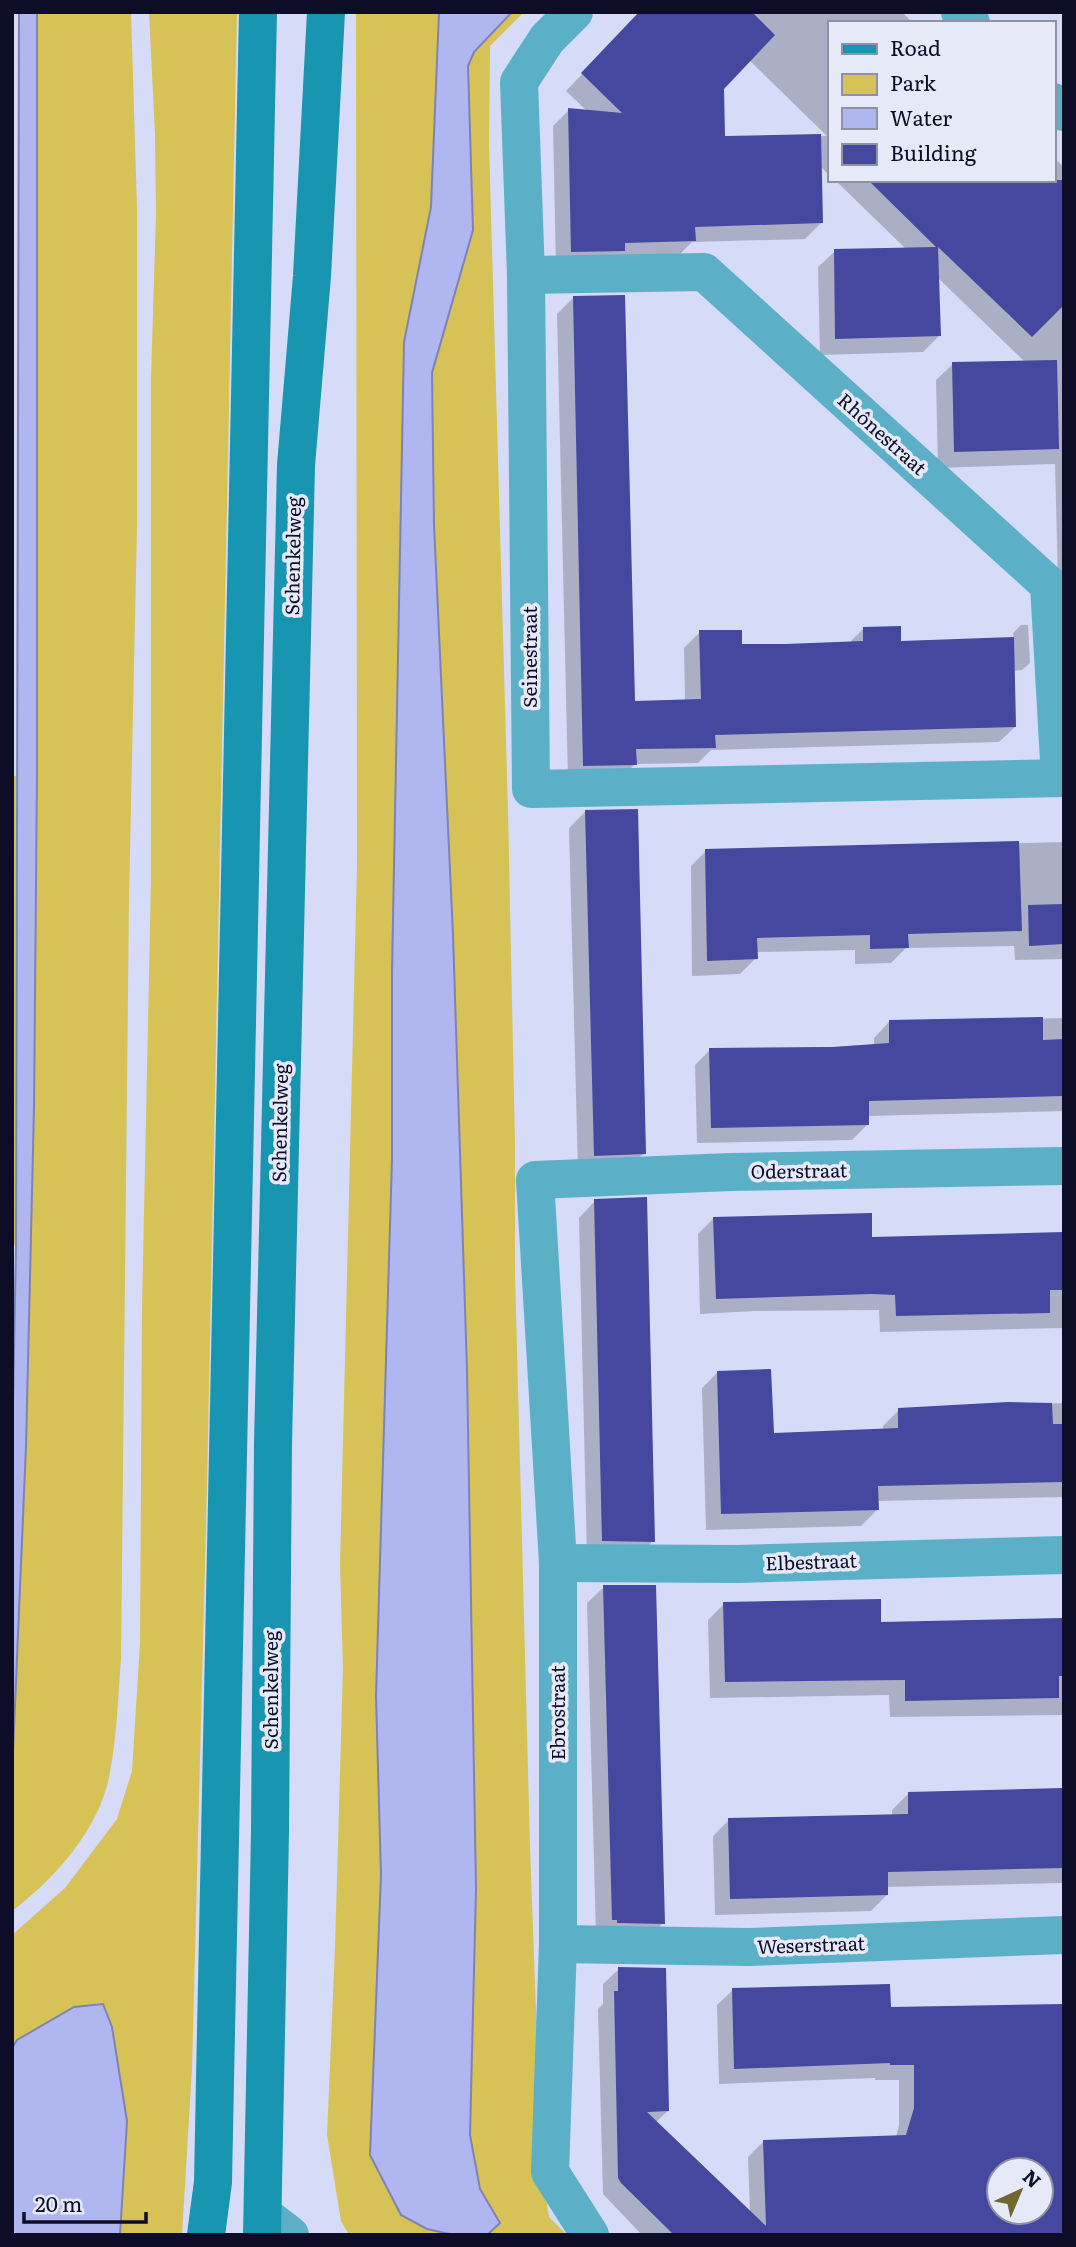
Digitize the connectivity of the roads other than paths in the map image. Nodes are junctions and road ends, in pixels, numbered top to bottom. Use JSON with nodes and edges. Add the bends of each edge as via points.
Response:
{"nodes":[{"id":1,"x":258,"y":12,"type":"edge"},
{"id":2,"x":326,"y":12,"type":"edge"},
{"id":3,"x":574,"y":12,"type":"edge"},
{"id":4,"x":526,"y":275,"type":"junction"},
{"id":5,"x":1062,"y":778,"type":"edge"},
{"id":6,"x":1064,"y":1166,"type":"edge"},
{"id":7,"x":535,"y":1180,"type":"joint"},
{"id":8,"x":1064,"y":1555,"type":"edge"},
{"id":9,"x":558,"y":1563,"type":"junction"},
{"id":10,"x":1064,"y":1935,"type":"edge"},
{"id":11,"x":558,"y":1944,"type":"junction"},
{"id":12,"x":272,"y":2228,"type":"edge"},
{"id":13,"x":206,"y":2235,"type":"edge"},
{"id":14,"x":590,"y":2235,"type":"edge"}],
"edges":[{"from":1,"to":13,"type":"main road","via":[[213,2182]]},
{"from":2,"to":12,"type":"main road","name":"Schenkelweg","via":[[312,276],[296,464],[273,1444]]},
{"from":3,"to":4,"type":"street","name":"Seinestraat","via":[[547,39],[519,82]]},
{"from":4,"to":5,"type":"street","name":"Rhônestraat","via":[[704,272],[1048,584]]},
{"from":4,"to":5,"type":"street","name":"Seinestraat","via":[[531,789]]},
{"from":6,"to":7,"type":"street","name":"Oderstraat"},
{"from":7,"to":9,"type":"street","name":"Ebrostraat"},
{"from":8,"to":9,"type":"street","name":"Elbestraat","via":[[737,1564]]},
{"from":9,"to":11,"type":"street","name":"Ebrostraat"},
{"from":10,"to":11,"type":"street","name":"Weserstraat","via":[[748,1947]]},
{"from":11,"to":14,"type":"street","name":"Ebrostraat","via":[[550,2172]]}]}
